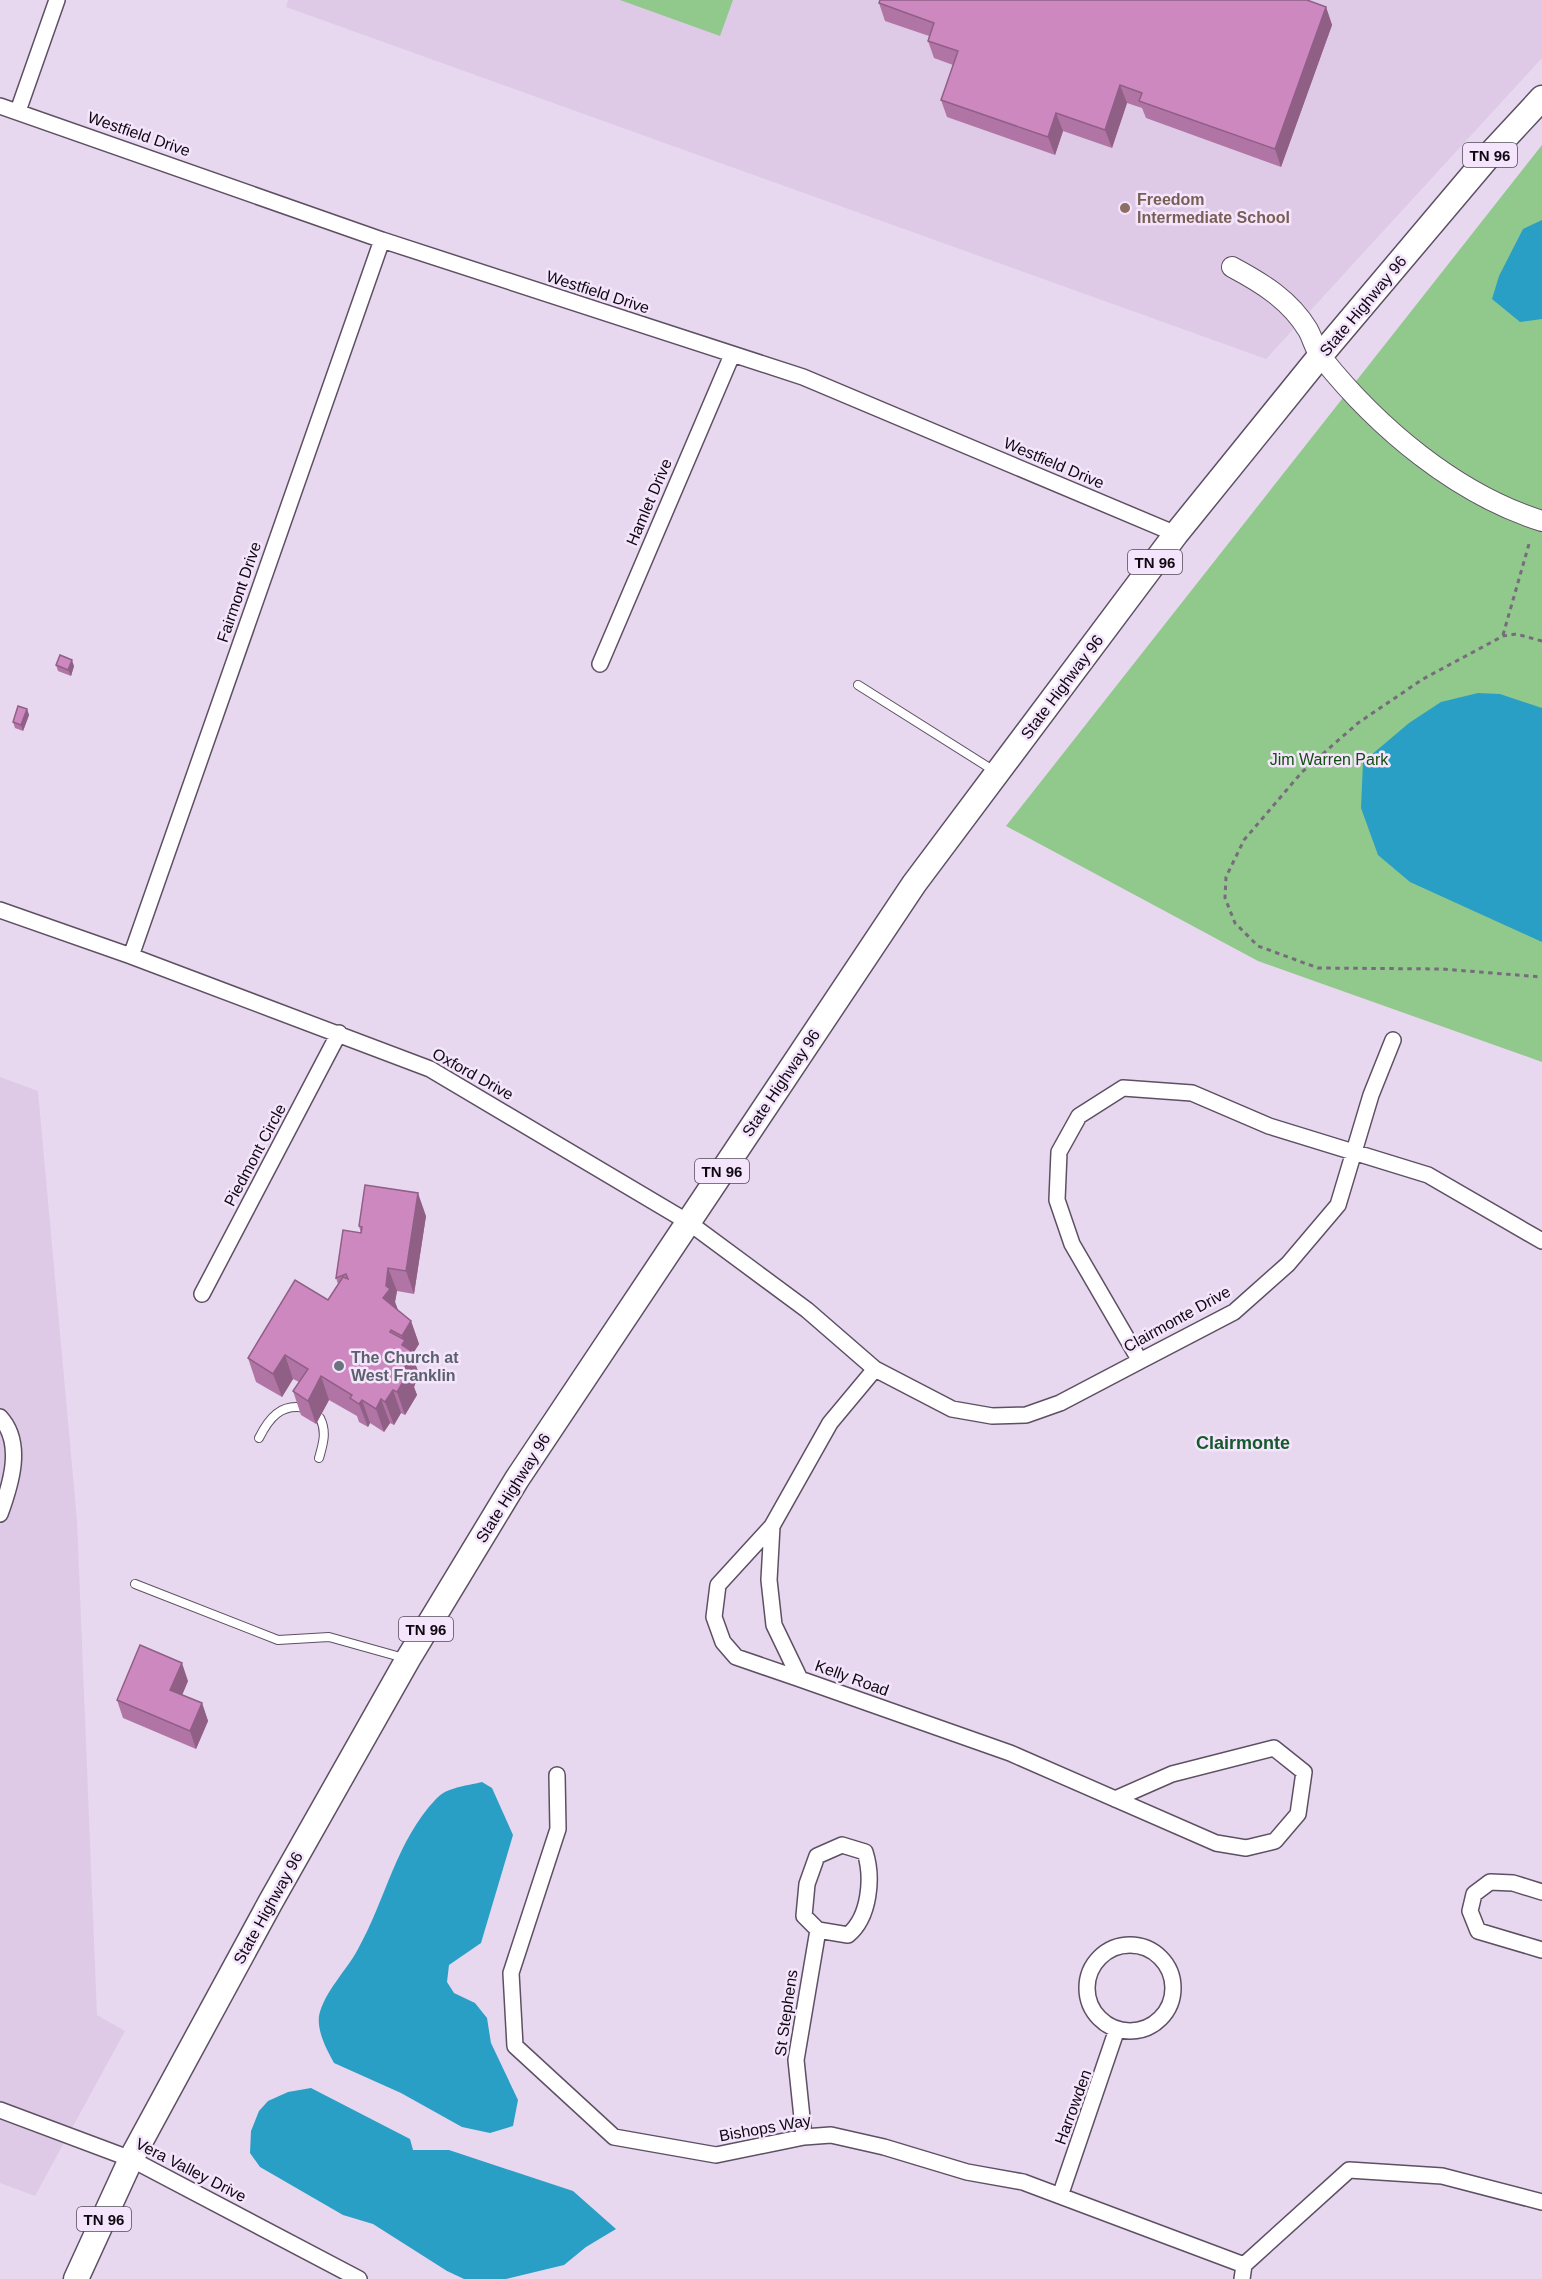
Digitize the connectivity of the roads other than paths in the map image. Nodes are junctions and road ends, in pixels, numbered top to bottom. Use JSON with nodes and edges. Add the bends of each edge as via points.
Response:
{"nodes":[{"id":1,"x":57,"y":0,"type":"edge"},
{"id":2,"x":1542,"y":98,"type":"edge"},
{"id":3,"x":0,"y":106,"type":"edge"},
{"id":4,"x":18,"y":111,"type":"junction"},
{"id":5,"x":382,"y":240,"type":"junction"},
{"id":6,"x":1232,"y":267,"type":"dead end"},
{"id":7,"x":732,"y":355,"type":"junction"},
{"id":8,"x":1320,"y":356,"type":"junction"},
{"id":9,"x":1542,"y":521,"type":"edge"},
{"id":10,"x":1176,"y":534,"type":"junction"},
{"id":11,"x":600,"y":664,"type":"dead end"},
{"id":12,"x":858,"y":685,"type":"dead end"},
{"id":13,"x":997,"y":773,"type":"junction"},
{"id":14,"x":0,"y":910,"type":"edge"},
{"id":15,"x":131,"y":956,"type":"junction"},
{"id":16,"x":339,"y":1033,"type":"junction"},
{"id":17,"x":1393,"y":1040,"type":"dead end"},
{"id":18,"x":1354,"y":1151,"type":"junction"},
{"id":19,"x":688,"y":1222,"type":"junction"},
{"id":20,"x":1542,"y":1241,"type":"edge"},
{"id":21,"x":202,"y":1294,"type":"dead end"},
{"id":22,"x":1140,"y":1361,"type":"junction"},
{"id":23,"x":874,"y":1369,"type":"junction"},
{"id":24,"x":305,"y":1408,"type":"edge"},
{"id":25,"x":0,"y":1417,"type":"edge"},
{"id":26,"x":320,"y":1418,"type":"dead end"},
{"id":27,"x":259,"y":1437,"type":"dead end"},
{"id":28,"x":319,"y":1458,"type":"dead end"},
{"id":29,"x":0,"y":1514,"type":"edge"},
{"id":30,"x":772,"y":1526,"type":"junction"},
{"id":31,"x":135,"y":1584,"type":"dead end"},
{"id":32,"x":408,"y":1659,"type":"junction"},
{"id":33,"x":800,"y":1679,"type":"junction"},
{"id":34,"x":557,"y":1775,"type":"dead end"},
{"id":35,"x":1114,"y":1799,"type":"junction"},
{"id":36,"x":1542,"y":1892,"type":"edge"},
{"id":37,"x":818,"y":1930,"type":"junction"},
{"id":38,"x":1542,"y":1950,"type":"edge"},
{"id":39,"x":1117,"y":2029,"type":"junction"},
{"id":40,"x":0,"y":2110,"type":"edge"},
{"id":41,"x":804,"y":2137,"type":"junction"},
{"id":42,"x":132,"y":2159,"type":"junction"},
{"id":43,"x":1060,"y":2196,"type":"junction"},
{"id":44,"x":1542,"y":2202,"type":"edge"},
{"id":45,"x":1243,"y":2272,"type":"edge"},
{"id":46,"x":76,"y":2279,"type":"edge"},
{"id":47,"x":359,"y":2279,"type":"edge"}],
"edges":[{"from":1,"to":4,"type":"street"},
{"from":2,"to":8,"type":"main road","name":"State Highway 96","number":"TN 96"},
{"from":3,"to":4,"type":"street","name":"Westfield Drive"},
{"from":4,"to":5,"type":"street","name":"Westfield Drive"},
{"from":5,"to":7,"type":"street","name":"Westfield Drive"},
{"from":5,"to":15,"type":"street","name":"Fairmont Drive"},
{"from":6,"to":8,"type":"street","via":[[1291,306]]},
{"from":7,"to":10,"type":"street","name":"Westfield Drive","via":[[804,377]]},
{"from":7,"to":11,"type":"street","name":"Hamlet Drive"},
{"from":8,"to":9,"type":"street","via":[[1383,424],[1445,473],[1515,513]]},
{"from":8,"to":10,"type":"main road","name":"State Highway 96","number":"TN 96"},
{"from":10,"to":13,"type":"main road","name":"State Highway 96","number":"TN 96"},
{"from":12,"to":13,"type":"lane"},
{"from":13,"to":19,"type":"main road","name":"State Highway 96","number":"TN 96","via":[[914,884]]},
{"from":14,"to":15,"type":"street","name":"Oxford Drive"},
{"from":15,"to":16,"type":"street","name":"Oxford Drive"},
{"from":16,"to":19,"type":"street","name":"Oxford Drive","via":[[430,1069]]},
{"from":16,"to":21,"type":"street","name":"Piedmont Circle"},
{"from":17,"to":18,"type":"street","name":"Clairmonte Drive"},
{"from":18,"to":20,"type":"street","via":[[1428,1175]]},
{"from":18,"to":22,"type":"street","name":"Clairmonte Drive","via":[[1338,1204],[1288,1264],[1234,1312]]},
{"from":18,"to":22,"type":"street","via":[[1269,1126],[1192,1093],[1124,1088],[1079,1116],[1059,1152],[1057,1200],[1072,1244]]},
{"from":19,"to":23,"type":"street","name":"Oxford Drive","via":[[807,1310]]},
{"from":19,"to":32,"type":"main road","name":"State Highway 96","number":"TN 96","via":[[517,1479]]},
{"from":22,"to":23,"type":"street","name":"Clairmonte Drive","via":[[1026,1415],[992,1416],[952,1409]]},
{"from":23,"to":30,"type":"street","name":"Kelly Road","via":[[830,1424]]},
{"from":24,"to":27,"type":"lane","via":[[294,1406],[278,1412],[267,1421]]},
{"from":25,"to":29,"type":"street","via":[[13,1434],[13,1463]]},
{"from":26,"to":28,"type":"lane","via":[[324,1441]]},
{"from":30,"to":33,"type":"street","name":"Kelly Road","via":[[769,1580],[774,1625]]},
{"from":30,"to":33,"type":"street","via":[[718,1585],[714,1617],[723,1642],[736,1657]]},
{"from":31,"to":32,"type":"lane","via":[[278,1640],[329,1637]]},
{"from":32,"to":42,"type":"main road","name":"State Highway 96","number":"TN 96"},
{"from":33,"to":35,"type":"street","name":"Kelly Road","via":[[1010,1753]]},
{"from":34,"to":41,"type":"street","name":"Bishops Way","via":[[558,1829],[511,1973],[515,2046],[614,2138],[716,2155]]},
{"from":35,"to":35,"type":"street","name":"Kelly Road","via":[[1216,1843],[1246,1848],[1275,1841],[1298,1814],[1304,1772],[1274,1748],[1172,1774]]},
{"from":36,"to":38,"type":"street","via":[[1513,1883],[1490,1882],[1474,1894],[1470,1911],[1478,1931]]},
{"from":37,"to":37,"type":"street","via":[[804,1916],[807,1884],[817,1856],[842,1845],[865,1852],[870,1869],[866,1906],[854,1930],[848,1935]]},
{"from":37,"to":41,"type":"street","name":"St Stephens","via":[[796,2060]]},
{"from":39,"to":39,"type":"street","via":[[1099,2017],[1088,1998],[1091,1969],[1112,1948],[1141,1946],[1154,1951],[1167,1966],[1173,1986],[1172,2000],[1166,2012],[1144,2029]]},
{"from":39,"to":43,"type":"street","name":"Harrowden"},
{"from":40,"to":42,"type":"street","name":"Vera Valley Drive"},
{"from":41,"to":43,"type":"street","name":"Bishops Way","via":[[831,2135],[884,2146],[967,2172],[1023,2182]]},
{"from":42,"to":46,"type":"main road","name":"State Highway 96","number":"TN 96"},
{"from":42,"to":47,"type":"street","name":"Vera Valley Drive"},
{"from":43,"to":45,"type":"street","name":"Bishops Way"},
{"from":44,"to":45,"type":"street","via":[[1442,2176],[1349,2170]]}]}
